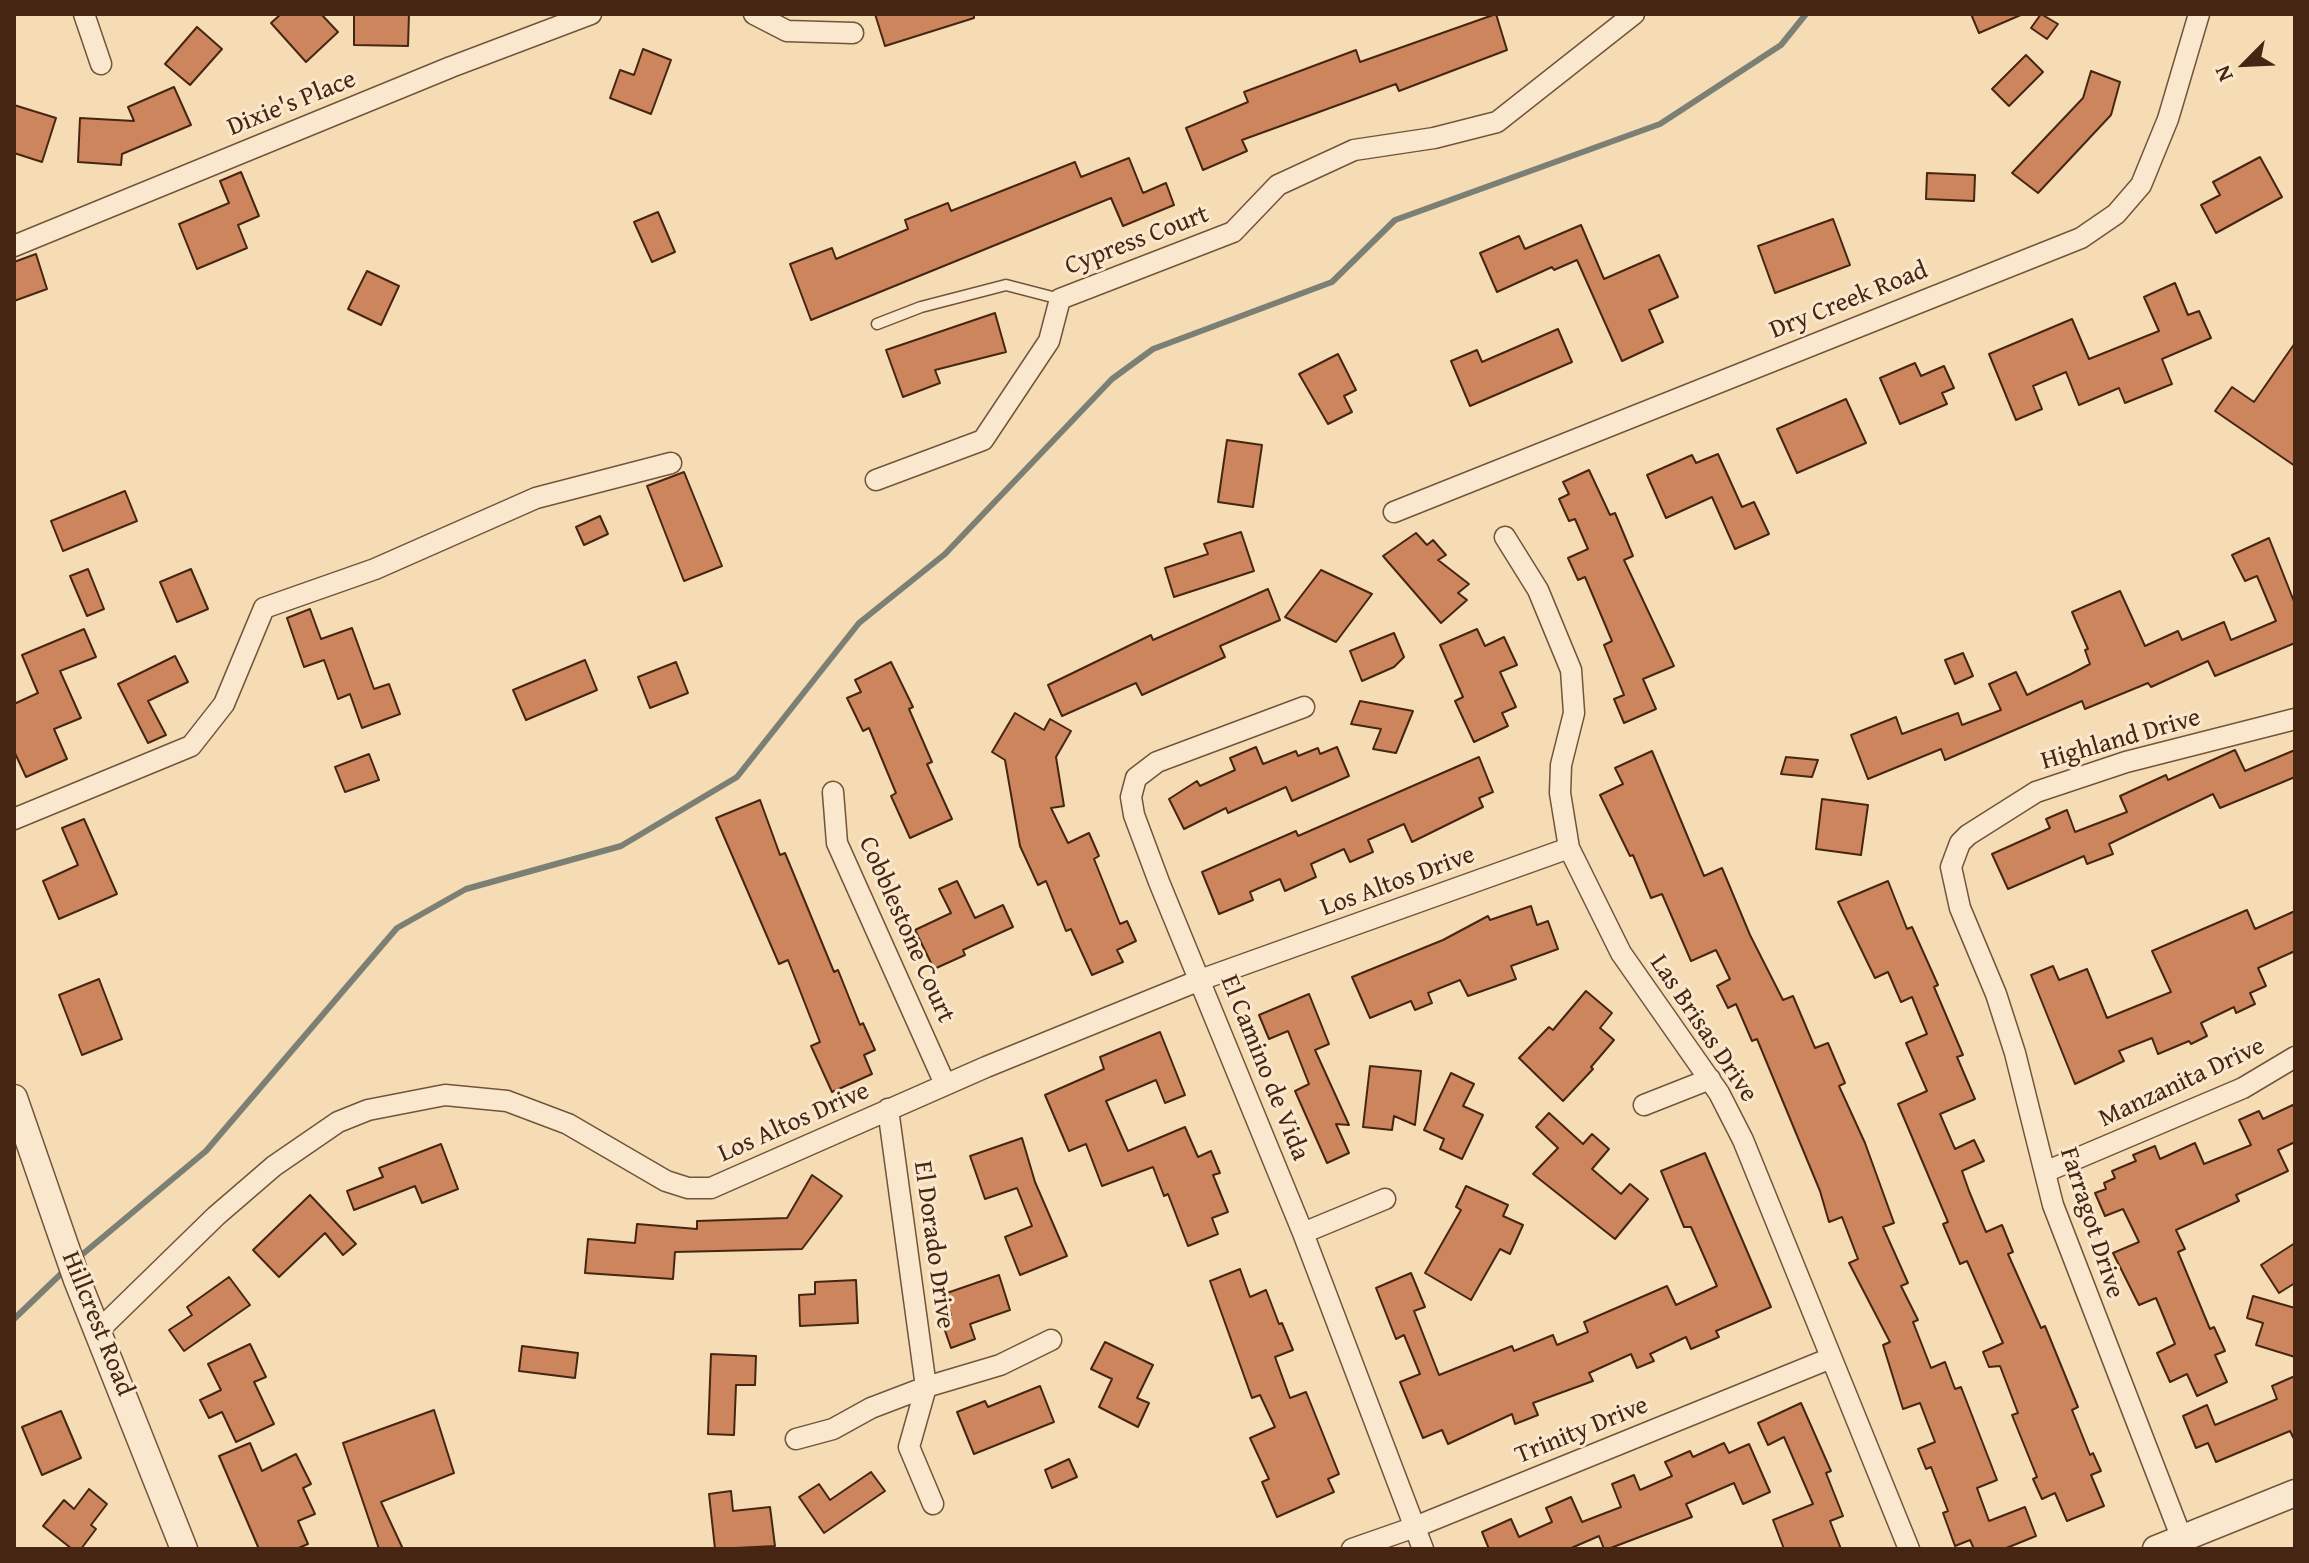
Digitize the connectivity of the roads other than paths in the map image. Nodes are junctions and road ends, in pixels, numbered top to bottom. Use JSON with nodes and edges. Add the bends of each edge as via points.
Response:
{"nodes":[{"id":1,"x":84,"y":14,"type":"edge"},
{"id":2,"x":591,"y":14,"type":"edge"},
{"id":3,"x":754,"y":14,"type":"edge"},
{"id":4,"x":1634,"y":14,"type":"edge"},
{"id":5,"x":2199,"y":14,"type":"edge"},
{"id":6,"x":853,"y":33,"type":"dead end"},
{"id":7,"x":101,"y":64,"type":"dead end"},
{"id":8,"x":14,"y":246,"type":"edge"},
{"id":9,"x":1060,"y":299,"type":"junction"},
{"id":10,"x":877,"y":324,"type":"dead end"},
{"id":11,"x":671,"y":463,"type":"dead end"},
{"id":12,"x":876,"y":480,"type":"dead end"},
{"id":13,"x":1394,"y":512,"type":"dead end"},
{"id":14,"x":1505,"y":537,"type":"dead end"},
{"id":15,"x":1304,"y":707,"type":"dead end"},
{"id":16,"x":2295,"y":719,"type":"edge"},
{"id":17,"x":833,"y":792,"type":"dead end"},
{"id":18,"x":14,"y":819,"type":"edge"},
{"id":19,"x":1569,"y":848,"type":"junction"},
{"id":20,"x":1965,"y":919,"type":"joint"},
{"id":21,"x":1200,"y":980,"type":"junction"},
{"id":22,"x":2295,"y":1057,"type":"edge"},
{"id":23,"x":1710,"y":1079,"type":"junction"},
{"id":24,"x":945,"y":1084,"type":"junction"},
{"id":25,"x":14,"y":1098,"type":"edge"},
{"id":26,"x":1644,"y":1105,"type":"dead end"},
{"id":27,"x":888,"y":1109,"type":"junction"},
{"id":28,"x":2045,"y":1172,"type":"junction"},
{"id":29,"x":1385,"y":1199,"type":"dead end"},
{"id":30,"x":1303,"y":1233,"type":"junction"},
{"id":31,"x":97,"y":1332,"type":"junction"},
{"id":32,"x":1051,"y":1340,"type":"dead end"},
{"id":33,"x":1831,"y":1358,"type":"junction"},
{"id":34,"x":926,"y":1387,"type":"junction"},
{"id":35,"x":796,"y":1439,"type":"dead end"},
{"id":36,"x":2295,"y":1493,"type":"edge"},
{"id":37,"x":933,"y":1504,"type":"dead end"},
{"id":38,"x":1415,"y":1527,"type":"junction"},
{"id":39,"x":2182,"y":1539,"type":"junction"},
{"id":40,"x":184,"y":1549,"type":"edge"},
{"id":41,"x":1352,"y":1549,"type":"edge"},
{"id":42,"x":1423,"y":1549,"type":"edge"},
{"id":43,"x":1909,"y":1549,"type":"edge"},
{"id":44,"x":2156,"y":1549,"type":"edge"}],
"edges":[{"from":1,"to":7,"type":"street"},
{"from":2,"to":8,"type":"street","name":"Dixie's Place"},
{"from":3,"to":6,"type":"street","via":[[787,31]]},
{"from":4,"to":9,"type":"street","name":"Cypress Court","via":[[1497,122],[1354,150],[1278,185],[1233,232]]},
{"from":5,"to":13,"type":"street","name":"Dry Creek Road","via":[[2168,119],[2141,185],[2116,214],[2081,238]]},
{"from":9,"to":10,"type":"lane","via":[[1006,285]]},
{"from":9,"to":12,"type":"street","name":"Cypress Court","via":[[1049,341],[983,440]]},
{"from":11,"to":18,"type":"street","via":[[536,498],[375,569],[264,608],[224,704],[191,746]]},
{"from":14,"to":19,"type":"street","name":"Las Brisas Drive","via":[[1538,590],[1571,670],[1574,713],[1560,793]]},
{"from":15,"to":21,"type":"street","name":"El Camino de Vida","via":[[1157,762],[1132,786],[1134,815]]},
{"from":16,"to":20,"type":"street","name":"Highland Drive","via":[[2126,762],[2036,792],[1960,843],[1951,875]]},
{"from":17,"to":24,"type":"street","name":"Cobblestone Court","via":[[837,843]]},
{"from":19,"to":21,"type":"street","name":"Los Altos Drive"},
{"from":19,"to":23,"type":"street","name":"Las Brisas Drive","via":[[1621,953]]},
{"from":20,"to":28,"type":"street","name":"Farragot Drive","via":[[2015,1053]]},
{"from":21,"to":24,"type":"street","name":"Los Altos Drive"},
{"from":21,"to":30,"type":"street","name":"El Camino de Vida"},
{"from":22,"to":28,"type":"street","name":"Manzanita Drive","via":[[2243,1088]]},
{"from":23,"to":26,"type":"street"},
{"from":23,"to":33,"type":"street","name":"Las Brisas Drive","via":[[1743,1140]]},
{"from":24,"to":27,"type":"street","name":"Los Altos Drive"},
{"from":25,"to":31,"type":"street","name":"Hillcrest Road"},
{"from":27,"to":31,"type":"street","name":"Los Altos Drive","via":[[723,1185],[701,1189],[666,1181],[568,1124],[507,1101],[445,1095],[368,1110],[338,1122],[274,1166]]},
{"from":27,"to":34,"type":"street","name":"El Dorado Drive"},
{"from":28,"to":39,"type":"street","name":"Farragot Drive","via":[[2074,1266]]},
{"from":29,"to":30,"type":"street"},
{"from":30,"to":38,"type":"street","name":"El Camino de Vida"},
{"from":31,"to":40,"type":"street","name":"Hillcrest Road"},
{"from":32,"to":34,"type":"street","via":[[1000,1365]]},
{"from":33,"to":38,"type":"street","name":"Trinity Drive"},
{"from":33,"to":43,"type":"street","name":"Las Brisas Drive"},
{"from":34,"to":35,"type":"street","via":[[833,1429]]},
{"from":34,"to":37,"type":"street","name":"El Dorado Drive","via":[[909,1447]]},
{"from":36,"to":39,"type":"street"},
{"from":38,"to":41,"type":"street","name":"Trinity Drive"},
{"from":38,"to":42,"type":"street","name":"El Camino de Vida"},
{"from":39,"to":44,"type":"street"}]}
